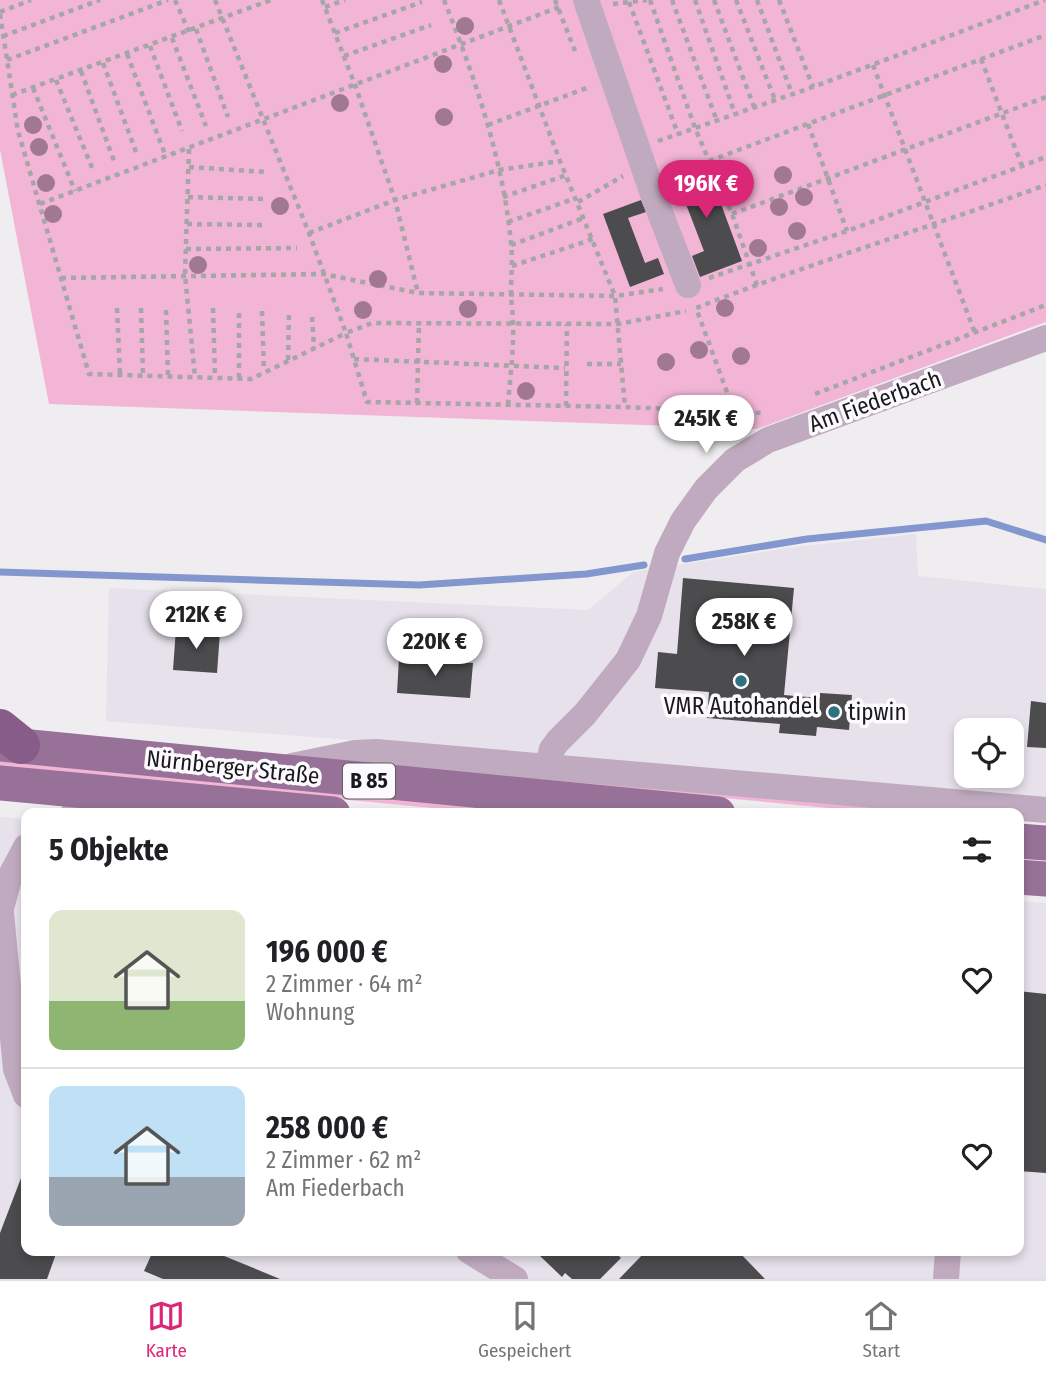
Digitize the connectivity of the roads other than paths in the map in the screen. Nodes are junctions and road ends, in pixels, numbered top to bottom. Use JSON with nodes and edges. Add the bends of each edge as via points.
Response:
{"nodes":[{"id":1,"x":594,"y":3,"type":"edge"},
{"id":2,"x":692,"y":297,"type":"road end"},
{"id":3,"x":1046,"y":338,"type":"edge"},
{"id":4,"x":7,"y":739,"type":"edge"},
{"id":5,"x":548,"y":766,"type":"junction"},
{"id":6,"x":271,"y":771,"type":"junction"},
{"id":7,"x":0,"y":783,"type":"edge"},
{"id":8,"x":149,"y":797,"type":"junction"},
{"id":9,"x":90,"y":808,"type":"edge"},
{"id":10,"x":268,"y":808,"type":"edge"},
{"id":11,"x":656,"y":808,"type":"edge"},
{"id":12,"x":1023,"y":808,"type":"edge"},
{"id":13,"x":1024,"y":808,"type":"edge"},
{"id":14,"x":1046,"y":810,"type":"edge"},
{"id":15,"x":1024,"y":842,"type":"edge"},
{"id":16,"x":1046,"y":844,"type":"edge"},
{"id":17,"x":21,"y":856,"type":"edge"},
{"id":18,"x":1024,"y":877,"type":"edge"},
{"id":19,"x":1046,"y":879,"type":"edge"},
{"id":20,"x":1,"y":906,"type":"edge"},
{"id":21,"x":16,"y":1088,"type":"edge"},
{"id":22,"x":476,"y":1256,"type":"edge"},
{"id":23,"x":948,"y":1256,"type":"edge"},
{"id":24,"x":515,"y":1279,"type":"edge"},
{"id":25,"x":946,"y":1279,"type":"edge"}],
"edges":[{"from":1,"to":2,"type":"street","via":[[654,197]]},
{"from":3,"to":5,"type":"street","name":"Am Fiederbach","via":[[768,440],[736,460],[706,489],[683,521],[628,660],[558,740]]},
{"from":4,"to":6,"type":"main road","name":"Nürnberger Straße","number":"B 85"},
{"from":5,"to":6,"type":"street","via":[[376,752]]},
{"from":5,"to":12,"type":"street"},
{"from":6,"to":11,"type":"main road","name":"Nürnberger Straße","number":"B 85"},
{"from":7,"to":8,"type":"main road","name":"Nürnberger Straße","number":"B 85"},
{"from":8,"to":9,"type":"street"},
{"from":8,"to":10,"type":"main road","name":"Nürnberger Straße","number":"B 85"},
{"from":13,"to":14,"type":"street"},
{"from":15,"to":16,"type":"main road"},
{"from":17,"to":20,"type":"street"},
{"from":18,"to":19,"type":"main road"},
{"from":20,"to":21,"type":"street"},
{"from":22,"to":24,"type":"street"},
{"from":23,"to":25,"type":"street"}]}
